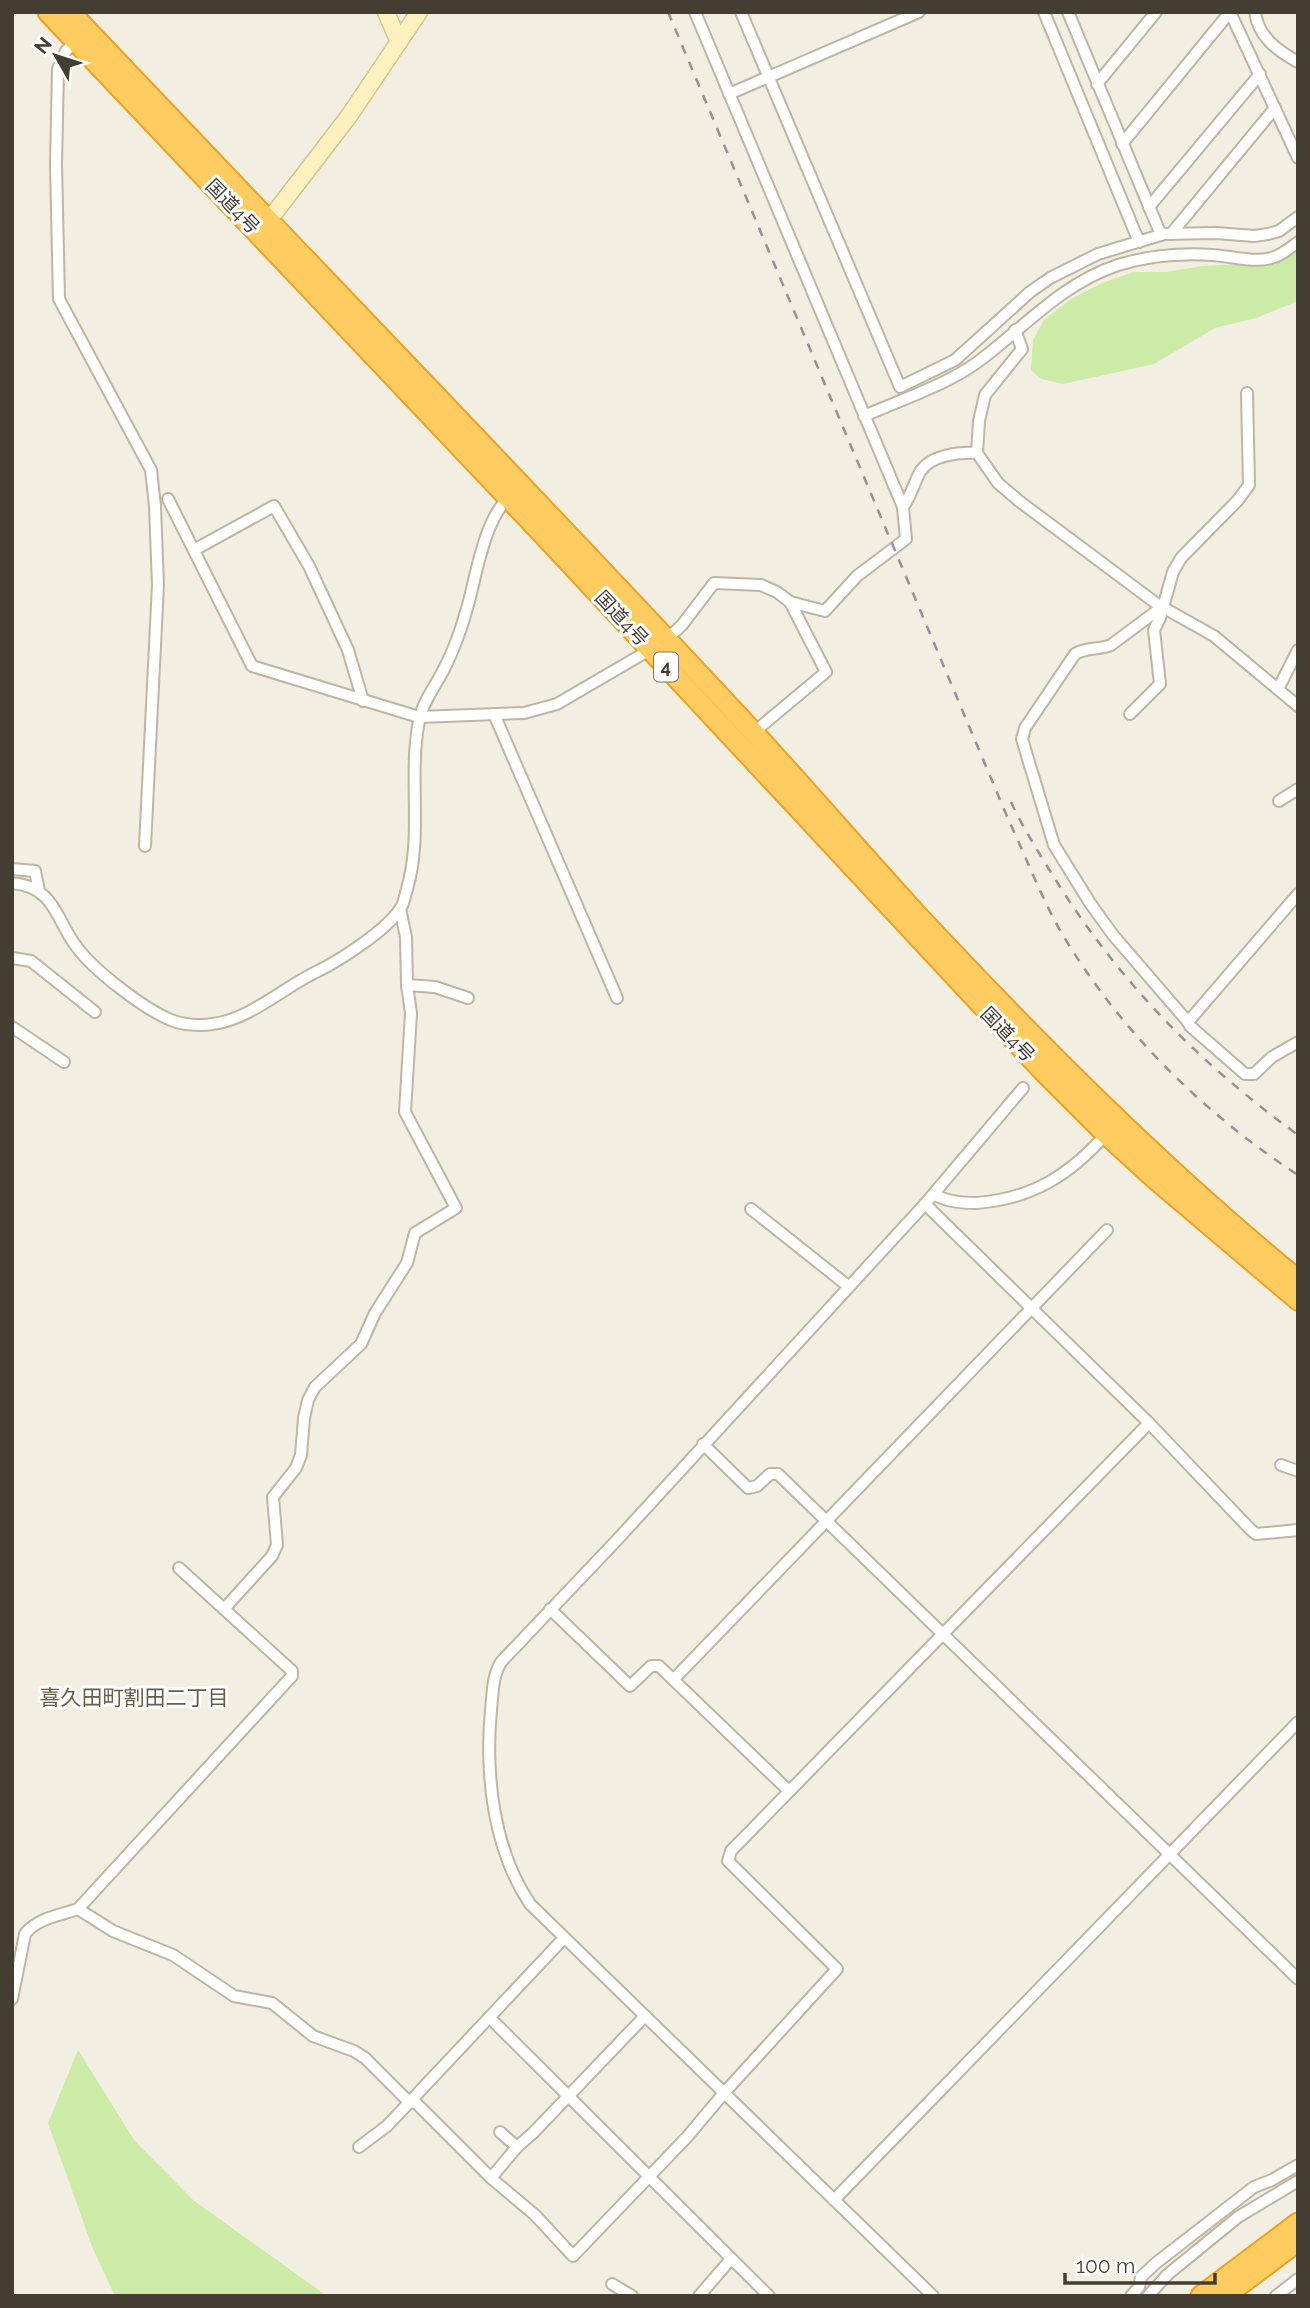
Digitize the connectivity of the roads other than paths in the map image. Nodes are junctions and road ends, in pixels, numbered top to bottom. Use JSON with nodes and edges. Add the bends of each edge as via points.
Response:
{"nodes":[{"id":1,"x":386,"y":12,"type":"edge"},
{"id":2,"x":419,"y":12,"type":"edge"},
{"id":3,"x":695,"y":12,"type":"edge"},
{"id":4,"x":741,"y":12,"type":"edge"},
{"id":5,"x":919,"y":12,"type":"edge"},
{"id":6,"x":1044,"y":12,"type":"edge"},
{"id":7,"x":1068,"y":12,"type":"edge"},
{"id":8,"x":1156,"y":12,"type":"edge"},
{"id":9,"x":1255,"y":12,"type":"edge"},
{"id":10,"x":57,"y":13,"type":"edge"},
{"id":11,"x":76,"y":41,"type":"junction"},
{"id":12,"x":400,"y":42,"type":"junction"},
{"id":13,"x":1298,"y":62,"type":"edge"},
{"id":14,"x":1260,"y":74,"type":"junction"},
{"id":15,"x":768,"y":76,"type":"junction"},
{"id":16,"x":1097,"y":84,"type":"junction"},
{"id":17,"x":729,"y":94,"type":"junction"},
{"id":18,"x":1275,"y":108,"type":"junction"},
{"id":19,"x":1122,"y":144,"type":"junction"},
{"id":20,"x":1298,"y":158,"type":"edge"},
{"id":21,"x":1149,"y":207,"type":"junction"},
{"id":22,"x":1298,"y":217,"type":"edge"},
{"id":23,"x":265,"y":227,"type":"junction"},
{"id":24,"x":1166,"y":235,"type":"junction"},
{"id":25,"x":1139,"y":242,"type":"junction"},
{"id":26,"x":1298,"y":242,"type":"edge"},
{"id":27,"x":1015,"y":330,"type":"junction"},
{"id":28,"x":902,"y":393,"type":"junction"},
{"id":29,"x":1247,"y":393,"type":"dead end"},
{"id":30,"x":864,"y":416,"type":"junction"},
{"id":31,"x":976,"y":453,"type":"junction"},
{"id":32,"x":509,"y":498,"type":"junction"},
{"id":33,"x":168,"y":499,"type":"dead end"},
{"id":34,"x":903,"y":507,"type":"junction"},
{"id":35,"x":194,"y":550,"type":"junction"},
{"id":36,"x":790,"y":602,"type":"junction"},
{"id":37,"x":1162,"y":607,"type":"junction"},
{"id":38,"x":658,"y":645,"type":"junction"},
{"id":39,"x":1298,"y":650,"type":"edge"},
{"id":40,"x":1278,"y":689,"type":"junction"},
{"id":41,"x":363,"y":701,"type":"junction"},
{"id":42,"x":1298,"y":706,"type":"edge"},
{"id":43,"x":494,"y":714,"type":"junction"},
{"id":44,"x":1130,"y":714,"type":"dead end"},
{"id":45,"x":419,"y":717,"type":"junction"},
{"id":46,"x":753,"y":733,"type":"junction"},
{"id":47,"x":1298,"y":789,"type":"edge"},
{"id":48,"x":1279,"y":801,"type":"dead end"},
{"id":49,"x":145,"y":846,"type":"dead end"},
{"id":50,"x":12,"y":869,"type":"edge"},
{"id":51,"x":12,"y":883,"type":"edge"},
{"id":52,"x":39,"y":891,"type":"junction"},
{"id":53,"x":1298,"y":894,"type":"edge"},
{"id":54,"x":400,"y":909,"type":"junction"},
{"id":55,"x":12,"y":958,"type":"edge"},
{"id":56,"x":407,"y":985,"type":"junction"},
{"id":57,"x":468,"y":998,"type":"dead end"},
{"id":58,"x":617,"y":999,"type":"dead end"},
{"id":59,"x":95,"y":1012,"type":"dead end"},
{"id":60,"x":1188,"y":1022,"type":"junction"},
{"id":61,"x":12,"y":1027,"type":"edge"},
{"id":62,"x":1298,"y":1042,"type":"edge"},
{"id":63,"x":64,"y":1062,"type":"dead end"},
{"id":64,"x":1023,"y":1088,"type":"dead end"},
{"id":65,"x":1119,"y":1119,"type":"junction"},
{"id":66,"x":1106,"y":1134,"type":"junction"},
{"id":67,"x":934,"y":1194,"type":"junction"},
{"id":68,"x":925,"y":1204,"type":"junction"},
{"id":69,"x":751,"y":1209,"type":"dead end"},
{"id":70,"x":1107,"y":1230,"type":"dead end"},
{"id":71,"x":1298,"y":1280,"type":"edge"},
{"id":72,"x":848,"y":1286,"type":"junction"},
{"id":73,"x":1298,"y":1300,"type":"edge"},
{"id":74,"x":1032,"y":1308,"type":"junction"},
{"id":75,"x":1149,"y":1423,"type":"junction"},
{"id":76,"x":703,"y":1444,"type":"junction"},
{"id":77,"x":1281,"y":1465,"type":"dead end"},
{"id":78,"x":1298,"y":1471,"type":"edge"},
{"id":79,"x":827,"y":1522,"type":"junction"},
{"id":80,"x":1298,"y":1530,"type":"edge"},
{"id":81,"x":180,"y":1568,"type":"dead end"},
{"id":82,"x":224,"y":1609,"type":"junction"},
{"id":83,"x":551,"y":1609,"type":"junction"},
{"id":84,"x":943,"y":1633,"type":"junction"},
{"id":85,"x":674,"y":1679,"type":"junction"},
{"id":86,"x":1298,"y":1722,"type":"edge"},
{"id":87,"x":789,"y":1791,"type":"junction"},
{"id":88,"x":1169,"y":1854,"type":"junction"},
{"id":89,"x":78,"y":1909,"type":"junction"},
{"id":90,"x":564,"y":1938,"type":"junction"},
{"id":91,"x":1298,"y":1979,"type":"edge"},
{"id":92,"x":12,"y":1999,"type":"edge"},
{"id":93,"x":645,"y":2016,"type":"junction"},
{"id":94,"x":490,"y":2018,"type":"junction"},
{"id":95,"x":723,"y":2093,"type":"junction"},
{"id":96,"x":568,"y":2097,"type":"junction"},
{"id":97,"x":409,"y":2102,"type":"junction"},
{"id":98,"x":500,"y":2132,"type":"dead end"},
{"id":99,"x":359,"y":2147,"type":"dead end"},
{"id":100,"x":517,"y":2147,"type":"junction"},
{"id":101,"x":1298,"y":2165,"type":"edge"},
{"id":102,"x":647,"y":2177,"type":"junction"},
{"id":103,"x":492,"y":2178,"type":"junction"},
{"id":104,"x":1298,"y":2181,"type":"edge"},
{"id":105,"x":834,"y":2200,"type":"junction"},
{"id":106,"x":1298,"y":2223,"type":"edge"},
{"id":107,"x":1298,"y":2241,"type":"edge"},
{"id":108,"x":731,"y":2259,"type":"junction"},
{"id":109,"x":1298,"y":2279,"type":"edge"},
{"id":110,"x":612,"y":2284,"type":"dead end"},
{"id":111,"x":632,"y":2296,"type":"edge"},
{"id":112,"x":699,"y":2296,"type":"edge"},
{"id":113,"x":769,"y":2296,"type":"edge"},
{"id":114,"x":933,"y":2296,"type":"edge"},
{"id":115,"x":1131,"y":2296,"type":"edge"},
{"id":116,"x":1148,"y":2296,"type":"edge"},
{"id":117,"x":1201,"y":2296,"type":"edge"},
{"id":118,"x":1225,"y":2296,"type":"edge"},
{"id":119,"x":1276,"y":2296,"type":"edge"}],
"edges":[{"from":1,"to":12,"type":"street"},
{"from":2,"to":12,"type":"street"},
{"from":3,"to":17,"type":"street"},
{"from":4,"to":15,"type":"street"},
{"from":5,"to":15,"type":"street"},
{"from":6,"to":25,"type":"street"},
{"from":7,"to":16,"type":"street"},
{"from":8,"to":16,"type":"street"},
{"from":9,"to":13,"type":"street","via":[[1269,43]]},
{"from":10,"to":11,"type":"highway","name":"国道4号","number":"4"},
{"from":10,"to":23,"type":"highway","name":"国道4号","number":"4"},
{"from":11,"to":23,"type":"highway","name":"国道4号","number":"4"},
{"from":11,"to":49,"type":"street","via":[[58,69],[59,299],[151,470],[155,506],[158,584]]},
{"from":12,"to":23,"type":"street"},
{"from":14,"to":18,"type":"street"},
{"from":14,"to":19,"type":"street","via":[[1230,12]]},
{"from":14,"to":21,"type":"street"},
{"from":15,"to":17,"type":"street"},
{"from":15,"to":28,"type":"street"},
{"from":16,"to":19,"type":"street"},
{"from":17,"to":30,"type":"street"},
{"from":18,"to":20,"type":"street"},
{"from":18,"to":24,"type":"street"},
{"from":19,"to":21,"type":"street"},
{"from":21,"to":24,"type":"street"},
{"from":22,"to":24,"type":"street","via":[[1268,234]]},
{"from":23,"to":32,"type":"highway","name":"国道4号","number":"4"},
{"from":23,"to":38,"type":"highway","name":"国道4号","number":"4"},
{"from":24,"to":25,"type":"street"},
{"from":25,"to":28,"type":"street","via":[[1098,254],[1051,278],[955,360]]},
{"from":26,"to":27,"type":"street","via":[[1272,258],[1259,260],[1158,256],[1117,265],[1070,287]]},
{"from":27,"to":28,"type":"street","via":[[961,373]]},
{"from":27,"to":31,"type":"street","via":[[1022,349],[985,395]]},
{"from":28,"to":30,"type":"street"},
{"from":29,"to":37,"type":"street","via":[[1249,485],[1181,558]]},
{"from":30,"to":34,"type":"street"},
{"from":31,"to":34,"type":"street","via":[[953,454],[927,465]]},
{"from":31,"to":37,"type":"street","via":[[999,484],[1019,501]]},
{"from":32,"to":38,"type":"highway","name":"国道4号","number":"4"},
{"from":32,"to":45,"type":"street","via":[[495,515],[459,638]]},
{"from":33,"to":35,"type":"street"},
{"from":34,"to":36,"type":"street","via":[[906,539],[857,576],[830,607],[825,611]]},
{"from":35,"to":41,"type":"street","via":[[252,666]]},
{"from":35,"to":41,"type":"street","via":[[274,506],[309,566],[348,650]]},
{"from":36,"to":38,"type":"street","via":[[761,585],[714,583],[682,625]]},
{"from":36,"to":46,"type":"street","via":[[826,672]]},
{"from":37,"to":40,"type":"street","via":[[1214,636]]},
{"from":37,"to":44,"type":"street","via":[[1153,639],[1160,684]]},
{"from":37,"to":60,"type":"street","via":[[1111,645],[1075,653],[1022,739],[1054,845],[1113,935]]},
{"from":38,"to":43,"type":"street","via":[[557,704],[524,713]]},
{"from":38,"to":46,"type":"highway","name":"国道4号","number":"4"},
{"from":38,"to":66,"type":"highway","name":"国道4号","number":"4","via":[[972,996]]},
{"from":39,"to":40,"type":"street"},
{"from":40,"to":42,"type":"street"},
{"from":41,"to":45,"type":"street"},
{"from":43,"to":45,"type":"street"},
{"from":43,"to":58,"type":"street"},
{"from":45,"to":54,"type":"street","via":[[414,757],[416,846]]},
{"from":46,"to":65,"type":"highway","name":"国道4号","number":"4","via":[[918,916]]},
{"from":47,"to":48,"type":"street"},
{"from":50,"to":52,"type":"street","via":[[35,871]]},
{"from":51,"to":52,"type":"street"},
{"from":52,"to":54,"type":"street","via":[[51,902],[75,945],[100,971],[156,1012],[198,1025],[249,1011],[350,953]]},
{"from":53,"to":60,"type":"street"},
{"from":54,"to":56,"type":"street"},
{"from":55,"to":59,"type":"street","via":[[31,961]]},
{"from":56,"to":57,"type":"street","via":[[435,987]]},
{"from":56,"to":82,"type":"street","via":[[411,1013],[405,1112],[456,1208],[415,1233],[407,1263],[361,1344],[315,1387],[305,1408],[301,1455],[273,1497],[277,1545]]},
{"from":60,"to":62,"type":"street","via":[[1245,1074],[1254,1074]]},
{"from":61,"to":63,"type":"street"},
{"from":64,"to":67,"type":"street"},
{"from":65,"to":66,"type":"street"},
{"from":65,"to":71,"type":"highway","name":"国道4号","number":"4"},
{"from":66,"to":67,"type":"street","via":[[1061,1176],[1018,1197],[965,1203]]},
{"from":66,"to":73,"type":"highway","name":"国道4号","number":"4"},
{"from":67,"to":68,"type":"street"},
{"from":68,"to":72,"type":"street"},
{"from":68,"to":74,"type":"street"},
{"from":69,"to":72,"type":"street"},
{"from":70,"to":74,"type":"street"},
{"from":72,"to":76,"type":"street"},
{"from":74,"to":75,"type":"street"},
{"from":74,"to":79,"type":"street"},
{"from":75,"to":80,"type":"street","via":[[1256,1534]]},
{"from":75,"to":84,"type":"street"},
{"from":76,"to":79,"type":"street","via":[[748,1488],[770,1474],[779,1474]]},
{"from":76,"to":83,"type":"street"},
{"from":77,"to":78,"type":"street"},
{"from":79,"to":84,"type":"street"},
{"from":79,"to":85,"type":"street"},
{"from":81,"to":82,"type":"street"},
{"from":82,"to":89,"type":"street","via":[[292,1671],[292,1676]]},
{"from":83,"to":85,"type":"street","via":[[631,1686],[654,1664]]},
{"from":83,"to":90,"type":"street","via":[[495,1674],[490,1786],[520,1891]]},
{"from":84,"to":87,"type":"street"},
{"from":84,"to":88,"type":"street"},
{"from":85,"to":87,"type":"street"},
{"from":86,"to":88,"type":"street"},
{"from":87,"to":95,"type":"street","via":[[731,1851],[728,1861],[837,1969]]},
{"from":88,"to":91,"type":"street"},
{"from":88,"to":105,"type":"street"},
{"from":89,"to":92,"type":"street","via":[[39,1922],[25,1934]]},
{"from":89,"to":97,"type":"street","via":[[113,1931],[173,1955],[234,1996],[272,2003],[313,2036],[365,2058]]},
{"from":90,"to":93,"type":"street"},
{"from":90,"to":94,"type":"street"},
{"from":93,"to":95,"type":"street"},
{"from":93,"to":96,"type":"street"},
{"from":94,"to":96,"type":"street"},
{"from":94,"to":97,"type":"street"},
{"from":95,"to":102,"type":"street"},
{"from":95,"to":105,"type":"street"},
{"from":96,"to":100,"type":"street"},
{"from":96,"to":102,"type":"street"},
{"from":97,"to":99,"type":"street"},
{"from":97,"to":103,"type":"street","via":[[416,2103]]},
{"from":98,"to":100,"type":"street"},
{"from":100,"to":103,"type":"street"},
{"from":101,"to":115,"type":"street","via":[[1254,2187],[1166,2254],[1141,2277]]},
{"from":102,"to":103,"type":"street","via":[[573,2256]]},
{"from":102,"to":108,"type":"street"},
{"from":104,"to":116,"type":"street","via":[[1238,2217]]},
{"from":105,"to":114,"type":"street"},
{"from":106,"to":117,"type":"highway"},
{"from":107,"to":118,"type":"highway"},
{"from":108,"to":112,"type":"street"},
{"from":108,"to":113,"type":"street"},
{"from":109,"to":119,"type":"street"},
{"from":110,"to":111,"type":"street"}]}
